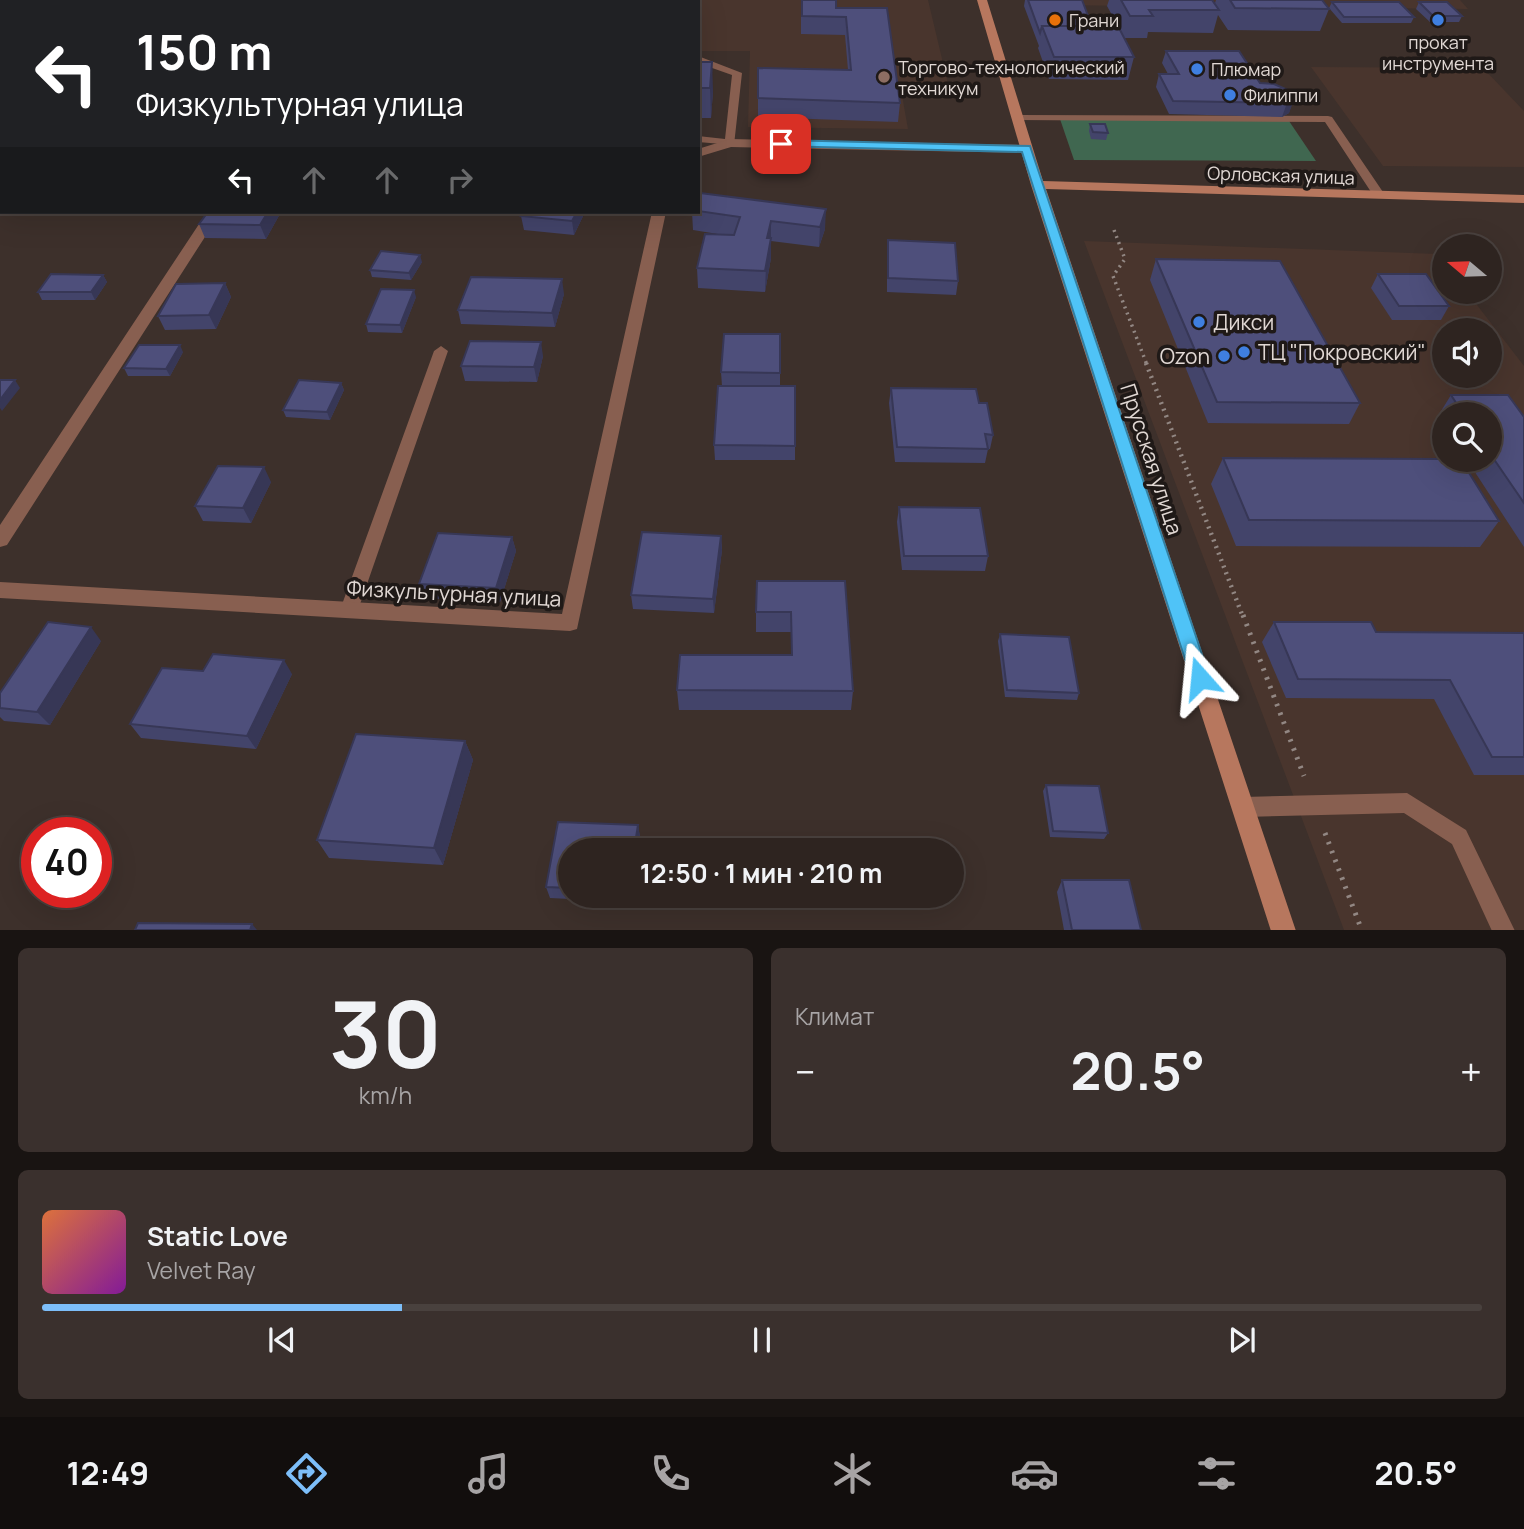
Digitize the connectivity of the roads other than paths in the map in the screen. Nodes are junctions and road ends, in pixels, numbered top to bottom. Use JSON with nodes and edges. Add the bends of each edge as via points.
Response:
{"nodes":[{"id":1,"x":982,"y":0,"type":"edge"},
{"id":2,"x":700,"y":60,"type":"edge"},
{"id":3,"x":1017,"y":117,"type":"junction"},
{"id":4,"x":700,"y":139,"type":"edge"},
{"id":5,"x":730,"y":143,"type":"junction"},
{"id":6,"x":1026,"y":149,"type":"junction"},
{"id":7,"x":700,"y":152,"type":"edge"},
{"id":8,"x":1038,"y":185,"type":"junction"},
{"id":9,"x":1379,"y":195,"type":"junction"},
{"id":10,"x":1524,"y":199,"type":"edge"},
{"id":11,"x":213,"y":214,"type":"edge"},
{"id":12,"x":659,"y":214,"type":"edge"},
{"id":13,"x":441,"y":351,"type":"dead end"},
{"id":14,"x":0,"y":540,"type":"edge"},
{"id":15,"x":0,"y":590,"type":"edge"},
{"id":16,"x":349,"y":610,"type":"junction"},
{"id":17,"x":1243,"y":807,"type":"junction"},
{"id":18,"x":1284,"y":930,"type":"edge"},
{"id":19,"x":1504,"y":930,"type":"edge"}],
"edges":[{"from":1,"to":3,"type":"street","name":"Прусская улица"},
{"from":2,"to":5,"type":"lane","via":[[737,73]]},
{"from":3,"to":6,"type":"street","name":"Прусская улица"},
{"from":3,"to":9,"type":"lane","via":[[1328,119]]},
{"from":4,"to":5,"type":"lane"},
{"from":5,"to":6,"type":"street"},
{"from":5,"to":7,"type":"street"},
{"from":6,"to":8,"type":"street","name":"Прусская улица"},
{"from":8,"to":9,"type":"street","name":"Орловская улица"},
{"from":8,"to":17,"type":"street","name":"Прусская улица"},
{"from":9,"to":10,"type":"street","name":"Орловская улица"},
{"from":11,"to":14,"type":"street"},
{"from":12,"to":16,"type":"street","name":"Физкультурная улица","via":[[570,623]]},
{"from":13,"to":16,"type":"lane"},
{"from":15,"to":16,"type":"street","name":"Физкультурная улица"},
{"from":17,"to":18,"type":"street","name":"Прусская улица"},
{"from":17,"to":19,"type":"lane","via":[[1407,803],[1459,837]]}]}
